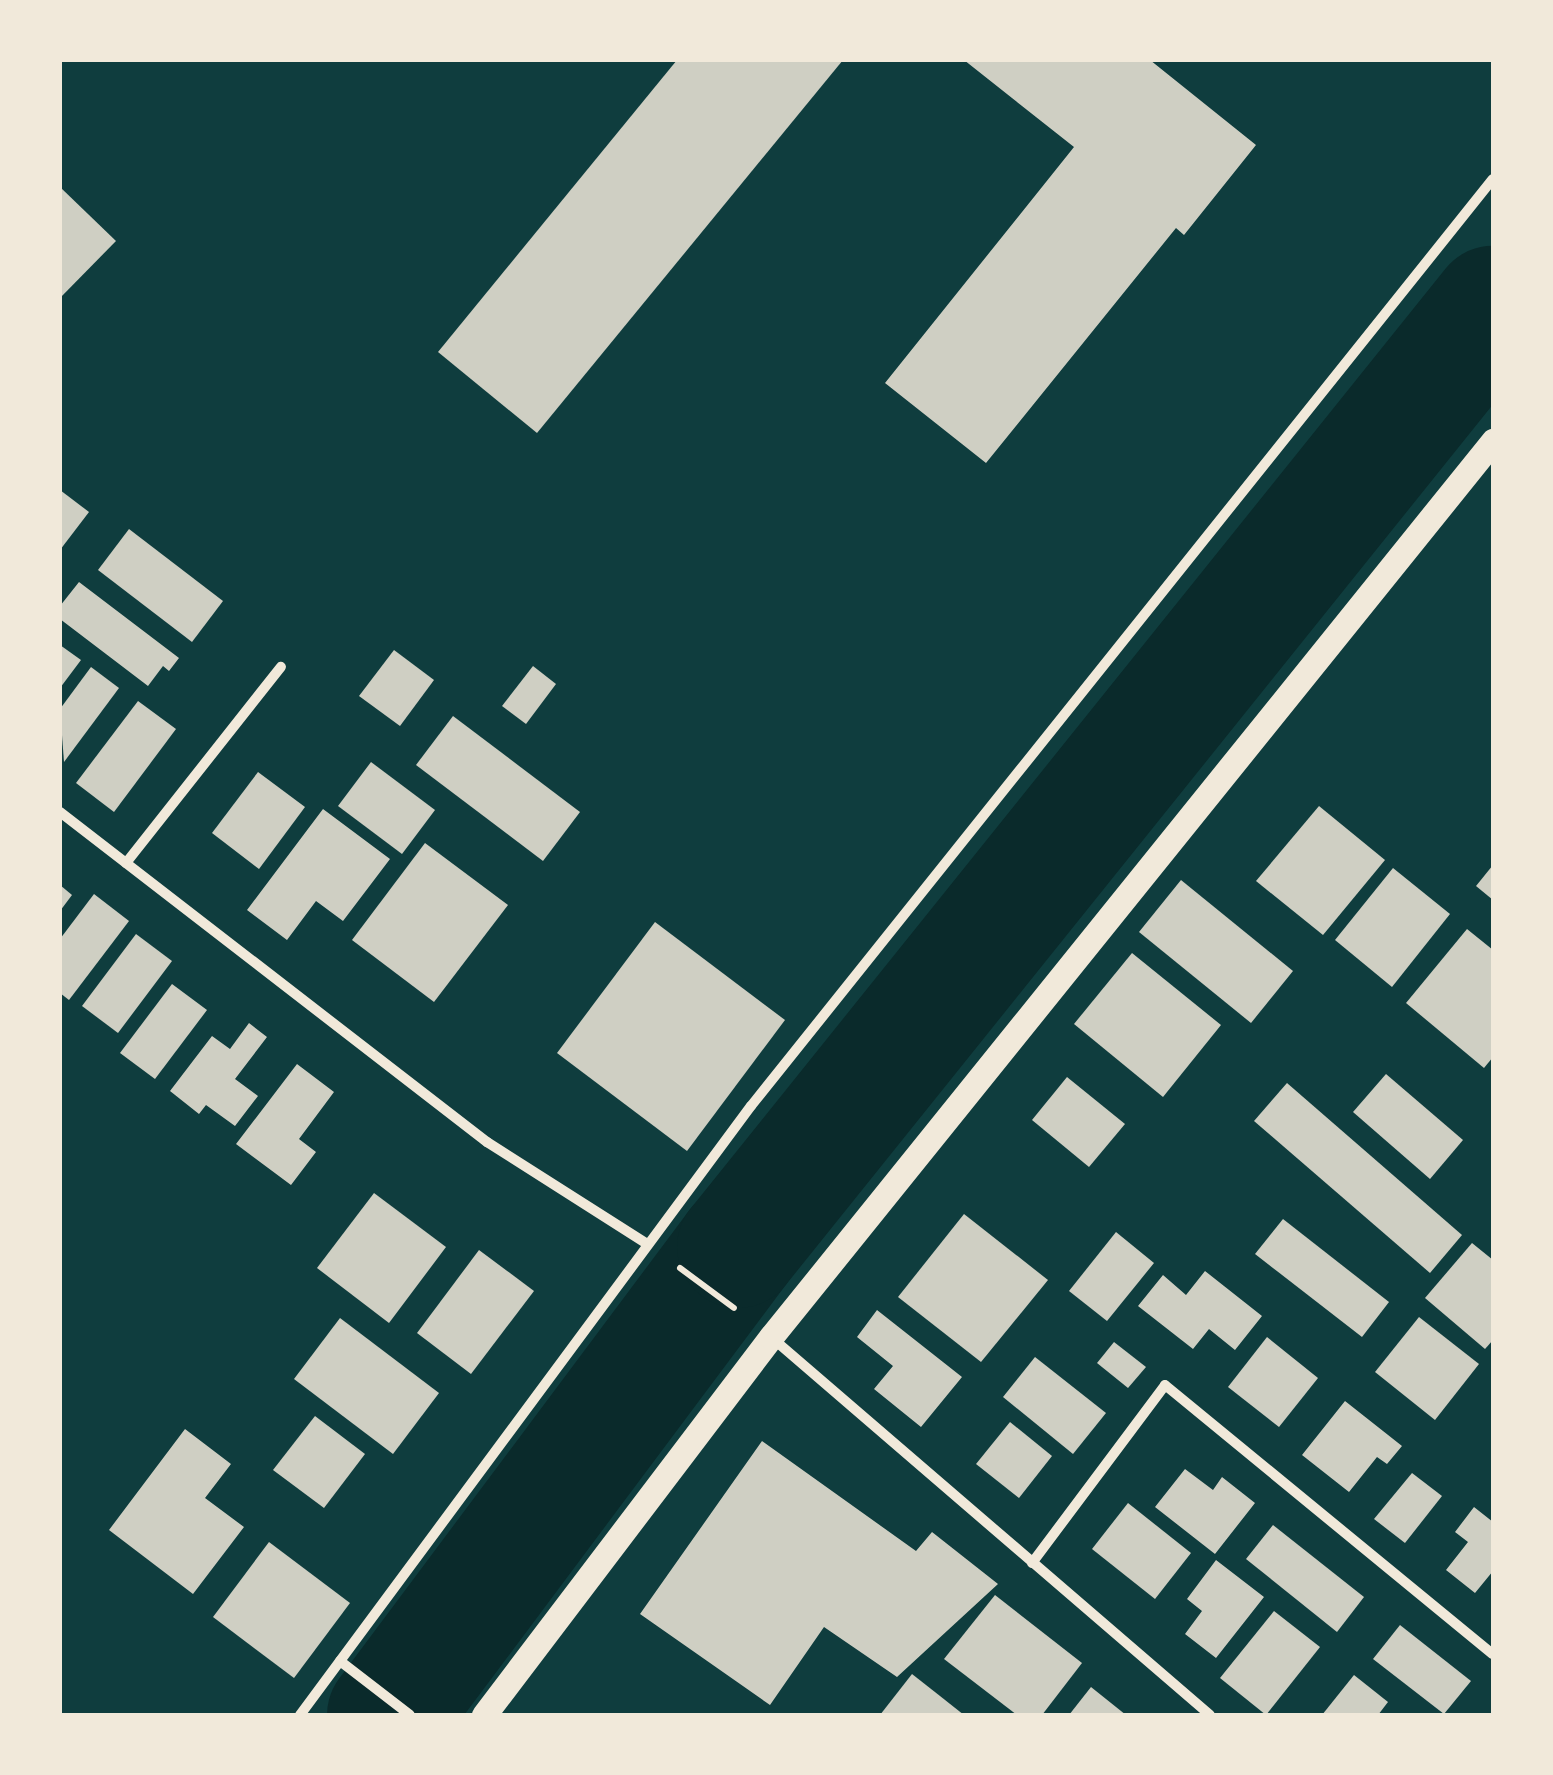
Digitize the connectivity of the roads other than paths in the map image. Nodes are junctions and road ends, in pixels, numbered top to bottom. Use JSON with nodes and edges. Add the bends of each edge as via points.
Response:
{"nodes":[{"id":1,"x":1493,"y":180,"type":"edge"},
{"id":2,"x":1493,"y":441,"type":"edge"},
{"id":3,"x":281,"y":667,"type":"dead end"},
{"id":4,"x":60,"y":812,"type":"edge"},
{"id":5,"x":126,"y":863,"type":"junction"},
{"id":6,"x":647,"y":1244,"type":"junction"},
{"id":7,"x":770,"y":1337,"type":"junction"},
{"id":8,"x":1032,"y":1563,"type":"junction"},
{"id":9,"x":1493,"y":1654,"type":"edge"},
{"id":10,"x":340,"y":1661,"type":"junction"},
{"id":11,"x":300,"y":1715,"type":"edge"},
{"id":12,"x":410,"y":1715,"type":"edge"},
{"id":13,"x":484,"y":1715,"type":"edge"},
{"id":14,"x":1210,"y":1715,"type":"edge"}],
"edges":[{"from":1,"to":6,"type":"street"},
{"from":2,"to":7,"type":"main road"},
{"from":3,"to":5,"type":"street"},
{"from":4,"to":5,"type":"street"},
{"from":5,"to":6,"type":"street","via":[[487,1142]]},
{"from":6,"to":10,"type":"street"},
{"from":7,"to":8,"type":"street"},
{"from":7,"to":13,"type":"main road"},
{"from":8,"to":9,"type":"street","via":[[1164,1385]]},
{"from":8,"to":14,"type":"street"},
{"from":10,"to":11,"type":"street"},
{"from":10,"to":12,"type":"street"}]}
